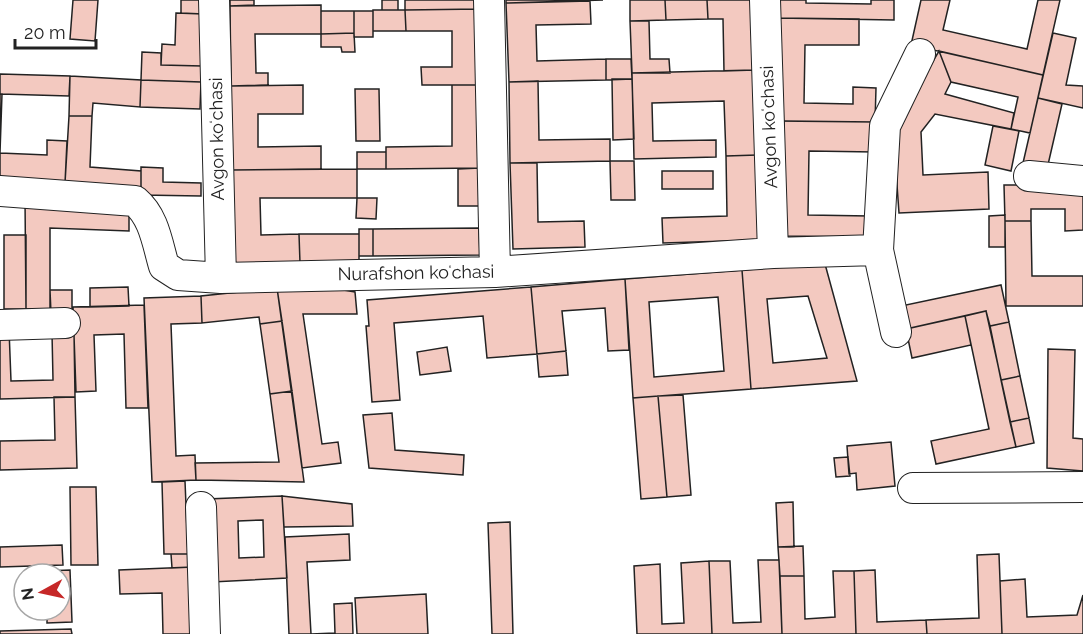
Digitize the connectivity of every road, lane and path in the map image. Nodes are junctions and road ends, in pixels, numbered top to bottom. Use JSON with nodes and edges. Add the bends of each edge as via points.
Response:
{"nodes":[{"id":1,"x":214,"y":0,"type":"edge"},
{"id":2,"x":489,"y":0,"type":"edge"},
{"id":3,"x":765,"y":0,"type":"edge"},
{"id":4,"x":920,"y":54,"type":"dead end"},
{"id":5,"x":1029,"y":176,"type":"dead end"},
{"id":6,"x":1083,"y":182,"type":"edge"},
{"id":7,"x":0,"y":191,"type":"edge"},
{"id":8,"x":878,"y":250,"type":"junction"},
{"id":9,"x":773,"y":254,"type":"junction"},
{"id":10,"x":495,"y":272,"type":"junction"},
{"id":11,"x":220,"y":278,"type":"junction"},
{"id":12,"x":65,"y":324,"type":"dead end"},
{"id":13,"x":0,"y":325,"type":"edge"},
{"id":14,"x":896,"y":332,"type":"dead end"},
{"id":15,"x":1083,"y":487,"type":"edge"},
{"id":16,"x":913,"y":488,"type":"dead end"},
{"id":17,"x":201,"y":507,"type":"dead end"},
{"id":18,"x":205,"y":634,"type":"edge"}],
"edges":[{"from":1,"to":11,"type":"street","name":"Avgon koʻchasi"},
{"from":2,"to":10,"type":"street"},
{"from":3,"to":9,"type":"street","name":"Avgon koʻchasi"},
{"from":4,"to":8,"type":"street","via":[[885,126]]},
{"from":5,"to":6,"type":"street"},
{"from":7,"to":11,"type":"street","name":"Nurafshon koʻchasi","via":[[135,201],[152,222],[164,266],[178,275]]},
{"from":8,"to":9,"type":"street","name":"Nurafshon koʻchasi"},
{"from":8,"to":14,"type":"street"},
{"from":9,"to":10,"type":"street","name":"Nurafshon koʻchasi"},
{"from":10,"to":11,"type":"street","name":"Nurafshon koʻchasi"},
{"from":12,"to":13,"type":"street"},
{"from":15,"to":16,"type":"street"},
{"from":17,"to":18,"type":"street"}]}
